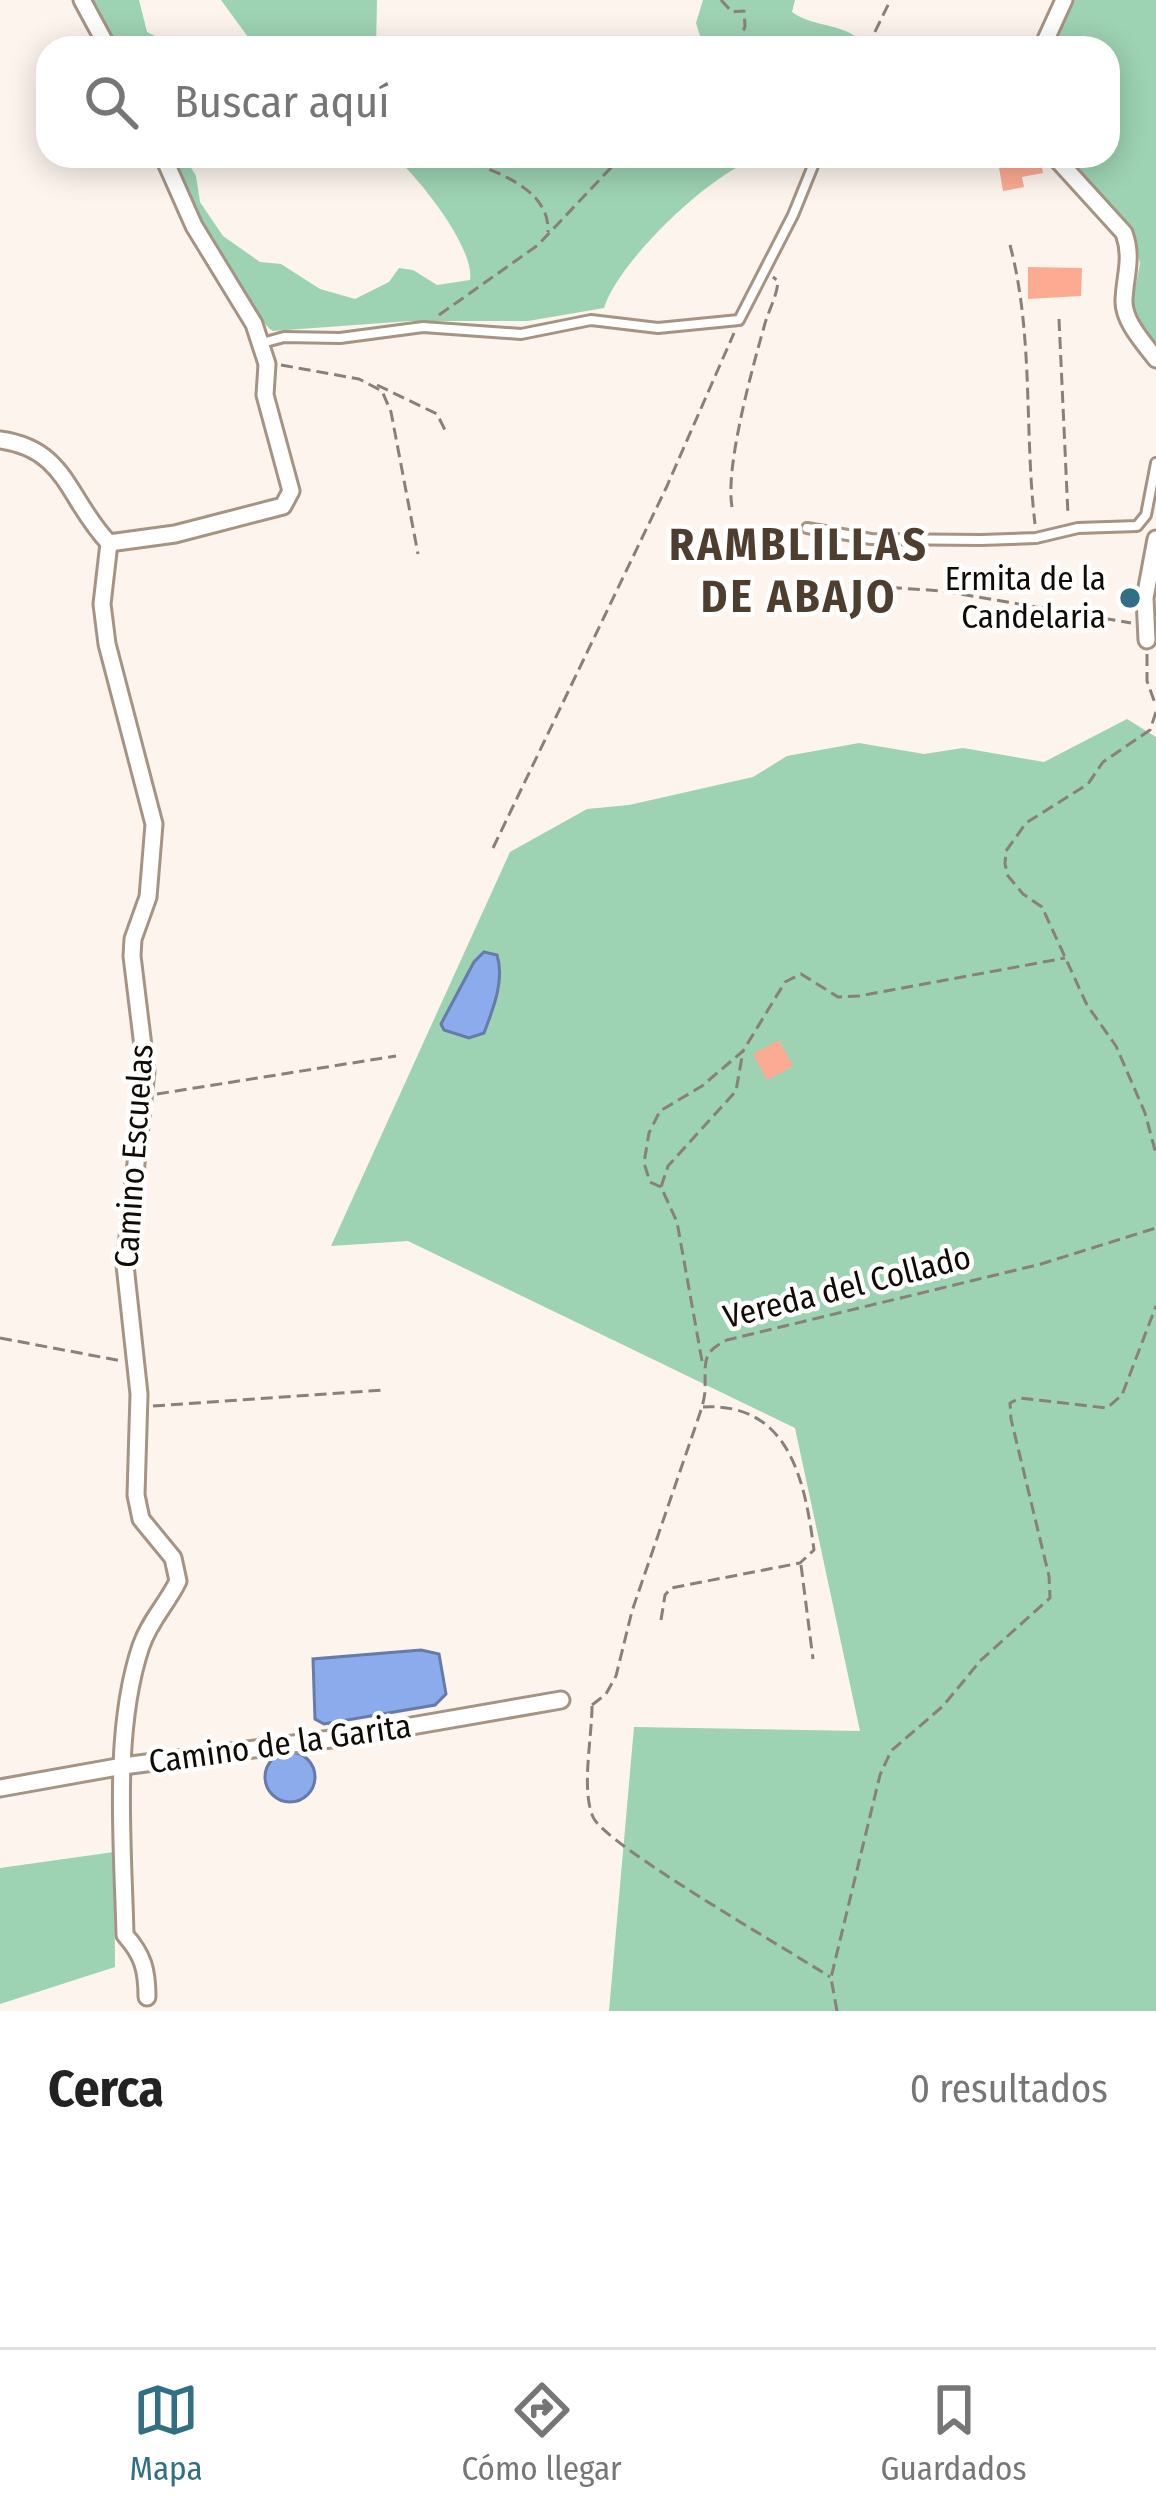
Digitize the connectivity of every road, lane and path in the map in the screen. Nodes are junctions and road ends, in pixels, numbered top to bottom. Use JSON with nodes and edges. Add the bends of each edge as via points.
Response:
{"nodes":[{"id":1,"x":82,"y":0,"type":"edge"},
{"id":2,"x":722,"y":0,"type":"edge"},
{"id":3,"x":1064,"y":0,"type":"edge"},
{"id":4,"x":889,"y":3,"type":"dead end"},
{"id":5,"x":102,"y":36,"type":"edge"},
{"id":6,"x":742,"y":36,"type":"edge"},
{"id":7,"x":873,"y":36,"type":"edge"},
{"id":8,"x":1048,"y":36,"type":"edge"},
{"id":9,"x":169,"y":168,"type":"edge"},
{"id":10,"x":481,"y":168,"type":"edge"},
{"id":11,"x":611,"y":168,"type":"edge"},
{"id":12,"x":811,"y":168,"type":"edge"},
{"id":13,"x":1065,"y":168,"type":"edge"},
{"id":14,"x":548,"y":234,"type":"junction"},
{"id":15,"x":1010,"y":244,"type":"dead end"},
{"id":16,"x":760,"y":279,"type":"junction"},
{"id":17,"x":1059,"y":319,"type":"dead end"},
{"id":18,"x":739,"y":320,"type":"junction"},
{"id":19,"x":423,"y":327,"type":"junction"},
{"id":20,"x":260,"y":344,"type":"junction"},
{"id":21,"x":1156,"y":359,"type":"edge"},
{"id":22,"x":268,"y":364,"type":"junction"},
{"id":23,"x":375,"y":385,"type":"junction"},
{"id":24,"x":446,"y":432,"type":"dead end"},
{"id":25,"x":0,"y":440,"type":"edge"},
{"id":26,"x":1156,"y":463,"type":"edge"},
{"id":27,"x":732,"y":507,"type":"dead end"},
{"id":28,"x":807,"y":528,"type":"dead end"},
{"id":29,"x":1068,"y":529,"type":"junction"},
{"id":30,"x":1036,"y":538,"type":"junction"},
{"id":31,"x":1156,"y":539,"type":"edge"},
{"id":32,"x":109,"y":543,"type":"junction"},
{"id":33,"x":418,"y":554,"type":"dead end"},
{"id":34,"x":854,"y":585,"type":"dead end"},
{"id":35,"x":1146,"y":633,"type":"junction"},
{"id":36,"x":1156,"y":709,"type":"edge"},
{"id":37,"x":493,"y":848,"type":"dead end"},
{"id":38,"x":1065,"y":958,"type":"junction"},
{"id":39,"x":742,"y":1051,"type":"junction"},
{"id":40,"x":395,"y":1056,"type":"dead end"},
{"id":41,"x":143,"y":1096,"type":"junction"},
{"id":42,"x":1156,"y":1154,"type":"edge"},
{"id":43,"x":661,"y":1187,"type":"junction"},
{"id":44,"x":1156,"y":1228,"type":"edge"},
{"id":45,"x":1156,"y":1306,"type":"edge"},
{"id":46,"x":0,"y":1338,"type":"edge"},
{"id":47,"x":135,"y":1357,"type":"junction"},
{"id":48,"x":702,"y":1363,"type":"junction"},
{"id":49,"x":384,"y":1390,"type":"dead end"},
{"id":50,"x":139,"y":1407,"type":"junction"},
{"id":51,"x":701,"y":1408,"type":"junction"},
{"id":52,"x":800,"y":1563,"type":"junction"},
{"id":53,"x":661,"y":1620,"type":"dead end"},
{"id":54,"x":813,"y":1659,"type":"dead end"},
{"id":55,"x":561,"y":1700,"type":"dead end"},
{"id":56,"x":123,"y":1766,"type":"junction"},
{"id":57,"x":0,"y":1788,"type":"edge"},
{"id":58,"x":831,"y":1978,"type":"junction"},
{"id":59,"x":147,"y":1997,"type":"dead end"},
{"id":60,"x":837,"y":2011,"type":"edge"}],
"edges":[{"from":1,"to":5,"type":"street"},
{"from":2,"to":6,"type":"path","via":[[732,12],[744,11]]},
{"from":3,"to":8,"type":"street"},
{"from":4,"to":7,"type":"path"},
{"from":9,"to":20,"type":"street"},
{"from":10,"to":14,"type":"path","via":[[532,193]]},
{"from":11,"to":14,"type":"path"},
{"from":12,"to":16,"type":"lane"},
{"from":13,"to":21,"type":"street","via":[[1124,233],[1126,315]]},
{"from":14,"to":19,"type":"path"},
{"from":15,"to":30,"type":"path","via":[[1028,373]]},
{"from":16,"to":18,"type":"lane"},
{"from":16,"to":27,"type":"path","via":[[771,275],[778,289],[734,462]]},
{"from":17,"to":29,"type":"path"},
{"from":18,"to":19,"type":"lane","via":[[658,328],[591,320],[520,334]]},
{"from":18,"to":37,"type":"path"},
{"from":19,"to":20,"type":"lane"},
{"from":20,"to":22,"type":"street"},
{"from":22,"to":23,"type":"path"},
{"from":22,"to":32,"type":"street","via":[[265,395],[291,490],[283,506]]},
{"from":23,"to":24,"type":"path","via":[[437,414]]},
{"from":23,"to":33,"type":"path","via":[[391,412]]},
{"from":25,"to":32,"type":"street","via":[[53,462]]},
{"from":26,"to":29,"type":"lane","via":[[1137,526]]},
{"from":28,"to":30,"type":"lane","via":[[871,539]]},
{"from":29,"to":30,"type":"lane"},
{"from":31,"to":35,"type":"street"},
{"from":32,"to":41,"type":"street","name":"Camino Escuelas","via":[[107,644],[154,824],[148,897],[132,956]]},
{"from":34,"to":35,"type":"path","via":[[944,591]]},
{"from":35,"to":36,"type":"path"},
{"from":36,"to":38,"type":"path","via":[[1150,730],[1026,823],[1006,851],[1008,876],[1042,907]]},
{"from":38,"to":39,"type":"path","via":[[838,998],[801,974],[785,982]]},
{"from":38,"to":42,"type":"path","via":[[1116,1046]]},
{"from":39,"to":43,"type":"path","via":[[736,1091],[668,1166]]},
{"from":39,"to":43,"type":"path","via":[[660,1111],[644,1163],[650,1182]]},
{"from":40,"to":41,"type":"path"},
{"from":41,"to":47,"type":"street","name":"Camino Escuelas","via":[[125,1265]]},
{"from":43,"to":48,"type":"path","via":[[677,1222]]},
{"from":44,"to":48,"type":"path","name":"Vereda del Collado","via":[[727,1340]]},
{"from":45,"to":58,"type":"path","via":[[1123,1395],[1107,1408],[1010,1403],[1050,1598],[891,1751]]},
{"from":46,"to":47,"type":"path","via":[[111,1361]]},
{"from":47,"to":50,"type":"street","name":"Camino Escuelas"},
{"from":48,"to":51,"type":"path","name":"Vereda del Collado"},
{"from":49,"to":50,"type":"path"},
{"from":50,"to":56,"type":"street","name":"Camino Escuelas","via":[[141,1519],[173,1558],[178,1581],[140,1649]]},
{"from":51,"to":52,"type":"path","via":[[755,1417],[784,1441],[814,1550]]},
{"from":51,"to":58,"type":"path","name":"Vereda del Collado","via":[[616,1676],[592,1705],[589,1801],[598,1826]]},
{"from":52,"to":53,"type":"path","via":[[671,1588]]},
{"from":52,"to":54,"type":"path"},
{"from":55,"to":56,"type":"street","name":"Camino de la Garita"},
{"from":56,"to":57,"type":"street","name":"Camino de la Garita"},
{"from":56,"to":59,"type":"street","via":[[125,1935],[147,1970]]},
{"from":58,"to":60,"type":"path"}]}
